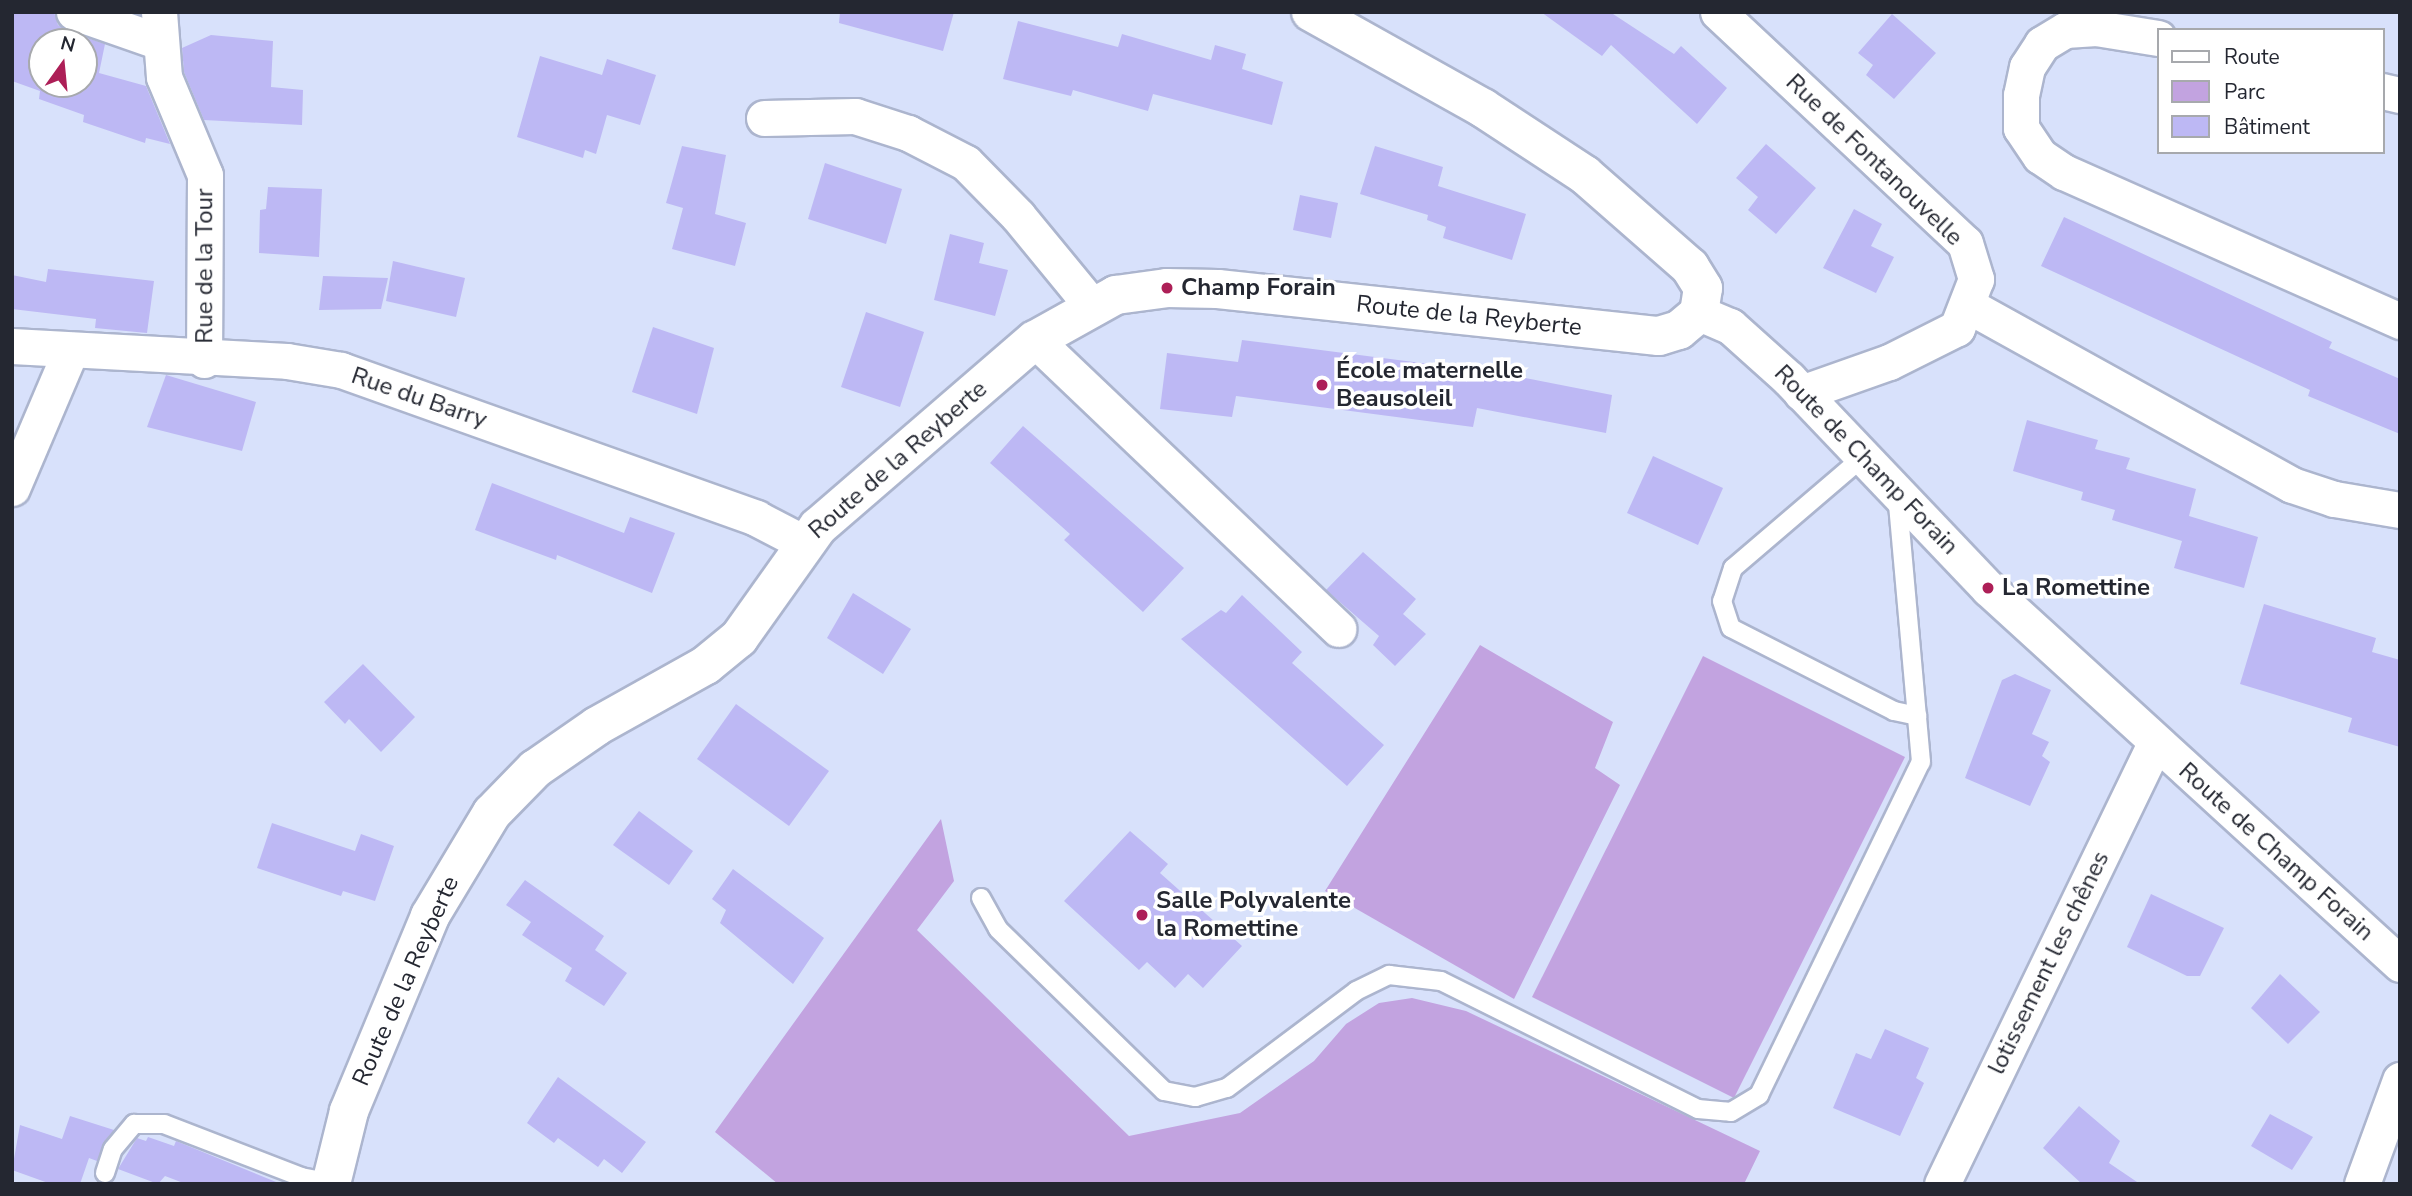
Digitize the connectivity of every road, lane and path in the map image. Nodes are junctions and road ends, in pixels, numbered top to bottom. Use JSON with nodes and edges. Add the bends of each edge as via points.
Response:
{"nodes":[{"id":1,"x":74,"y":12,"type":"edge"},
{"id":2,"x":1311,"y":12,"type":"edge"},
{"id":3,"x":1718,"y":12,"type":"edge"},
{"id":4,"x":160,"y":27,"type":"edge"},
{"id":5,"x":2156,"y":38,"type":"edge"},
{"id":6,"x":764,"y":118,"type":"dead end"},
{"id":7,"x":1092,"y":306,"type":"junction"},
{"id":8,"x":1969,"y":306,"type":"junction"},
{"id":9,"x":1699,"y":313,"type":"junction"},
{"id":10,"x":2400,"y":321,"type":"edge"},
{"id":11,"x":1035,"y":340,"type":"junction"},
{"id":12,"x":12,"y":346,"type":"edge"},
{"id":13,"x":71,"y":350,"type":"junction"},
{"id":14,"x":205,"y":360,"type":"junction"},
{"id":15,"x":1801,"y":393,"type":"junction"},
{"id":16,"x":1863,"y":457,"type":"junction"},
{"id":17,"x":12,"y":488,"type":"edge"},
{"id":18,"x":1896,"y":492,"type":"junction"},
{"id":19,"x":2400,"y":510,"type":"edge"},
{"id":20,"x":804,"y":543,"type":"junction"},
{"id":21,"x":1338,"y":629,"type":"dead end"},
{"id":22,"x":1917,"y":716,"type":"junction"},
{"id":23,"x":2155,"y":743,"type":"junction"},
{"id":24,"x":981,"y":898,"type":"dead end"},
{"id":25,"x":2400,"y":964,"type":"edge"},
{"id":26,"x":2400,"y":1080,"type":"edge"},
{"id":27,"x":105,"y":1173,"type":"dead end"},
{"id":28,"x":331,"y":1184,"type":"edge"},
{"id":29,"x":1942,"y":1184,"type":"edge"},
{"id":30,"x":2362,"y":1184,"type":"edge"}],
"edges":[{"from":1,"to":4,"type":"street"},
{"from":2,"to":9,"type":"main road","via":[[1514,126],[1585,175],[1690,267],[1703,288]]},
{"from":3,"to":8,"type":"street","name":"Rue de Fontanouvelle","via":[[1965,243],[1976,279]]},
{"from":4,"to":14,"type":"street","name":"Rue de la Tour","via":[[164,77],[205,175]]},
{"from":5,"to":10,"type":"street","via":[[2096,28],[2065,30],[2042,44],[2027,67],[2021,95],[2021,128],[2040,156],[2064,172]]},
{"from":6,"to":7,"type":"street","via":[[855,116],[908,133],[966,163],[1018,216]]},
{"from":7,"to":9,"type":"main road","name":"Route de la Reyberte","via":[[1134,290],[1218,289],[1659,336],[1679,330]]},
{"from":7,"to":11,"type":"main road","name":"Route de la Reyberte"},
{"from":8,"to":15,"type":"street","via":[[1957,328],[1889,362]]},
{"from":8,"to":19,"type":"street","via":[[2291,485],[2334,499]]},
{"from":9,"to":15,"type":"street","name":"Route de Champ Forain","via":[[1730,326]]},
{"from":11,"to":20,"type":"main road","name":"Route de la Reyberte"},
{"from":11,"to":21,"type":"street"},
{"from":12,"to":13,"type":"street","name":"Rue du Barry"},
{"from":13,"to":14,"type":"street","name":"Rue du Barry"},
{"from":13,"to":17,"type":"street"},
{"from":14,"to":20,"type":"street","name":"Rue du Barry","via":[[287,361],[341,370],[756,518]]},
{"from":15,"to":16,"type":"street","name":"Route de Champ Forain"},
{"from":16,"to":18,"type":"street","name":"Route de Champ Forain"},
{"from":16,"to":22,"type":"lane","via":[[1733,568],[1722,601],[1731,628],[1894,711]]},
{"from":18,"to":22,"type":"lane"},
{"from":18,"to":23,"type":"street","name":"Route de Champ Forain","via":[[1997,596]]},
{"from":20,"to":28,"type":"main road","name":"Route de la Reyberte","via":[[739,638],[706,665],[597,726],[535,769],[492,813],[430,916],[349,1111]]},
{"from":22,"to":24,"type":"lane","via":[[1921,762],[1759,1095],[1731,1112],[1698,1109],[1441,981],[1389,975],[1356,991],[1227,1088],[1195,1097],[1164,1091],[998,929]]},
{"from":23,"to":25,"type":"street","name":"Route de Champ Forain"},
{"from":23,"to":29,"type":"street","name":"lotissement les chênes"},
{"from":26,"to":30,"type":"street"},
{"from":27,"to":28,"type":"lane","via":[[113,1149],[134,1124],[164,1124],[301,1177]]}]}
